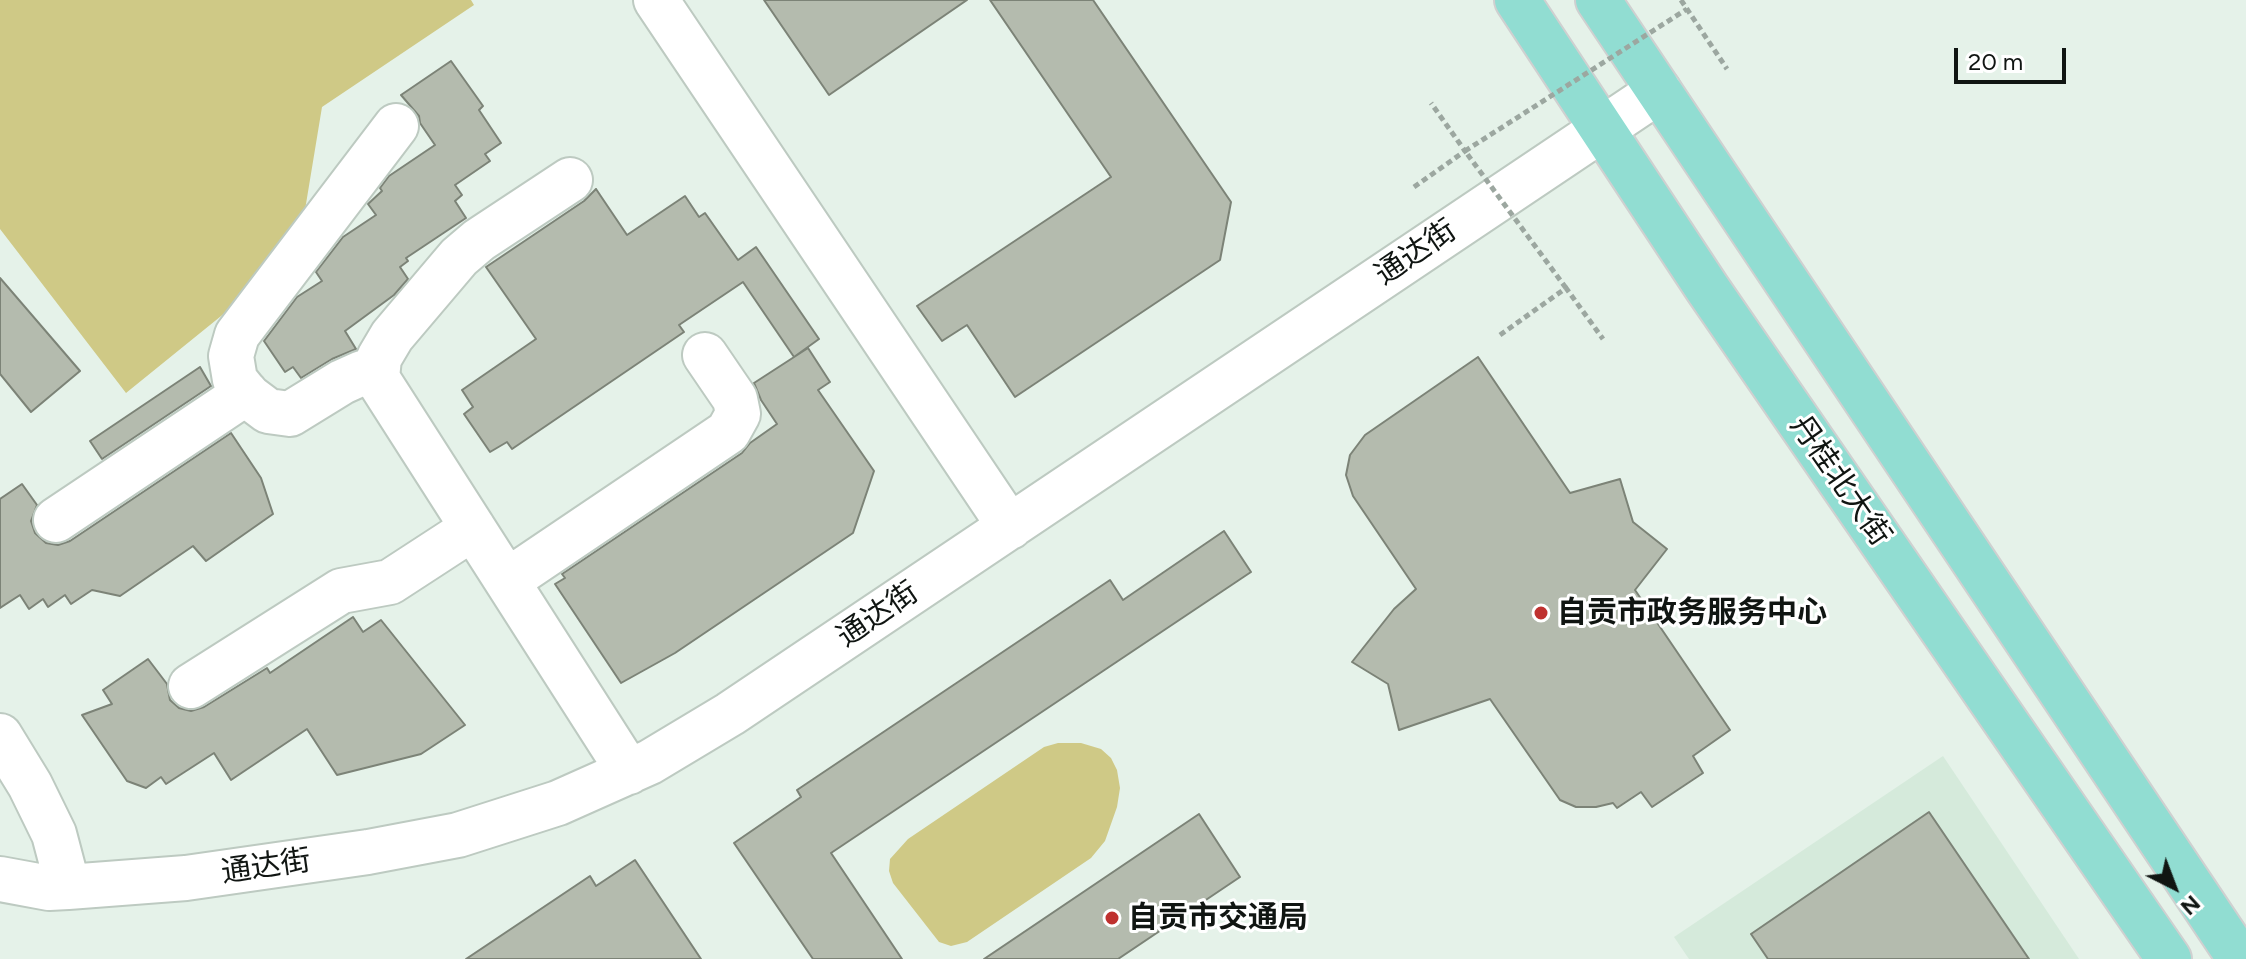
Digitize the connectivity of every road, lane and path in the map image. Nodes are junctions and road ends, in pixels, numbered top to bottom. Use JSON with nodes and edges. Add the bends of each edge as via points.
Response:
{"nodes":[{"id":1,"x":656,"y":0,"type":"edge"},
{"id":2,"x":1517,"y":0,"type":"edge"},
{"id":3,"x":1598,"y":0,"type":"edge"},
{"id":4,"x":1681,"y":0,"type":"edge"},
{"id":5,"x":1687,"y":9,"type":"junction"},
{"id":6,"x":1727,"y":69,"type":"dead end"},
{"id":7,"x":1659,"y":91,"type":"junction"},
{"id":8,"x":1431,"y":103,"type":"dead end"},
{"id":9,"x":396,"y":126,"type":"dead end"},
{"id":10,"x":1602,"y":127,"type":"junction"},
{"id":11,"x":1465,"y":151,"type":"junction"},
{"id":12,"x":570,"y":180,"type":"dead end"},
{"id":13,"x":1414,"y":187,"type":"dead end"},
{"id":14,"x":1566,"y":288,"type":"junction"},
{"id":15,"x":1500,"y":335,"type":"dead end"},
{"id":16,"x":1603,"y":339,"type":"dead end"},
{"id":17,"x":705,"y":355,"type":"dead end"},
{"id":18,"x":377,"y":378,"type":"junction"},
{"id":19,"x":246,"y":393,"type":"junction"},
{"id":20,"x":56,"y":520,"type":"dead end"},
{"id":21,"x":1010,"y":527,"type":"junction"},
{"id":22,"x":473,"y":528,"type":"junction"},
{"id":23,"x":507,"y":581,"type":"junction"},
{"id":24,"x":191,"y":686,"type":"dead end"},
{"id":25,"x":0,"y":736,"type":"edge"},
{"id":26,"x":629,"y":772,"type":"junction"},
{"id":27,"x":0,"y":879,"type":"edge"},
{"id":28,"x":68,"y":887,"type":"junction"},
{"id":29,"x":2169,"y":959,"type":"edge"},
{"id":30,"x":2240,"y":959,"type":"edge"}],
"edges":[{"from":1,"to":21,"type":"street"},
{"from":2,"to":10,"type":"main road","name":"丹桂北大街"},
{"from":3,"to":7,"type":"main road"},
{"from":4,"to":5,"type":"path"},
{"from":5,"to":6,"type":"path"},
{"from":5,"to":11,"type":"path","bridge":true},
{"from":7,"to":10,"type":"street","name":"通达街"},
{"from":7,"to":30,"type":"main road"},
{"from":8,"to":11,"type":"path"},
{"from":9,"to":19,"type":"street","via":[[237,335],[231,356],[235,380]]},
{"from":10,"to":21,"type":"street","name":"通达街"},
{"from":10,"to":29,"type":"main road","name":"丹桂北大街"},
{"from":11,"to":13,"type":"path"},
{"from":11,"to":14,"type":"path","bridge":true},
{"from":12,"to":18,"type":"street","via":[[459,257],[392,336],[379,358]]},
{"from":14,"to":15,"type":"path"},
{"from":14,"to":16,"type":"path"},
{"from":17,"to":23,"type":"street","via":[[735,399],[738,414],[728,432]]},
{"from":18,"to":19,"type":"street","via":[[362,373],[290,414],[268,411]]},
{"from":18,"to":22,"type":"street"},
{"from":19,"to":20,"type":"street"},
{"from":21,"to":26,"type":"street","name":"通达街","via":[[730,714]]},
{"from":22,"to":23,"type":"street"},
{"from":22,"to":24,"type":"street","via":[[390,582],[341,591]]},
{"from":23,"to":26,"type":"street"},
{"from":25,"to":28,"type":"street","via":[[54,834]]},
{"from":26,"to":28,"type":"street","name":"通达街","via":[[558,803],[458,835],[186,878]]},
{"from":27,"to":28,"type":"street","name":"通达街"}]}
